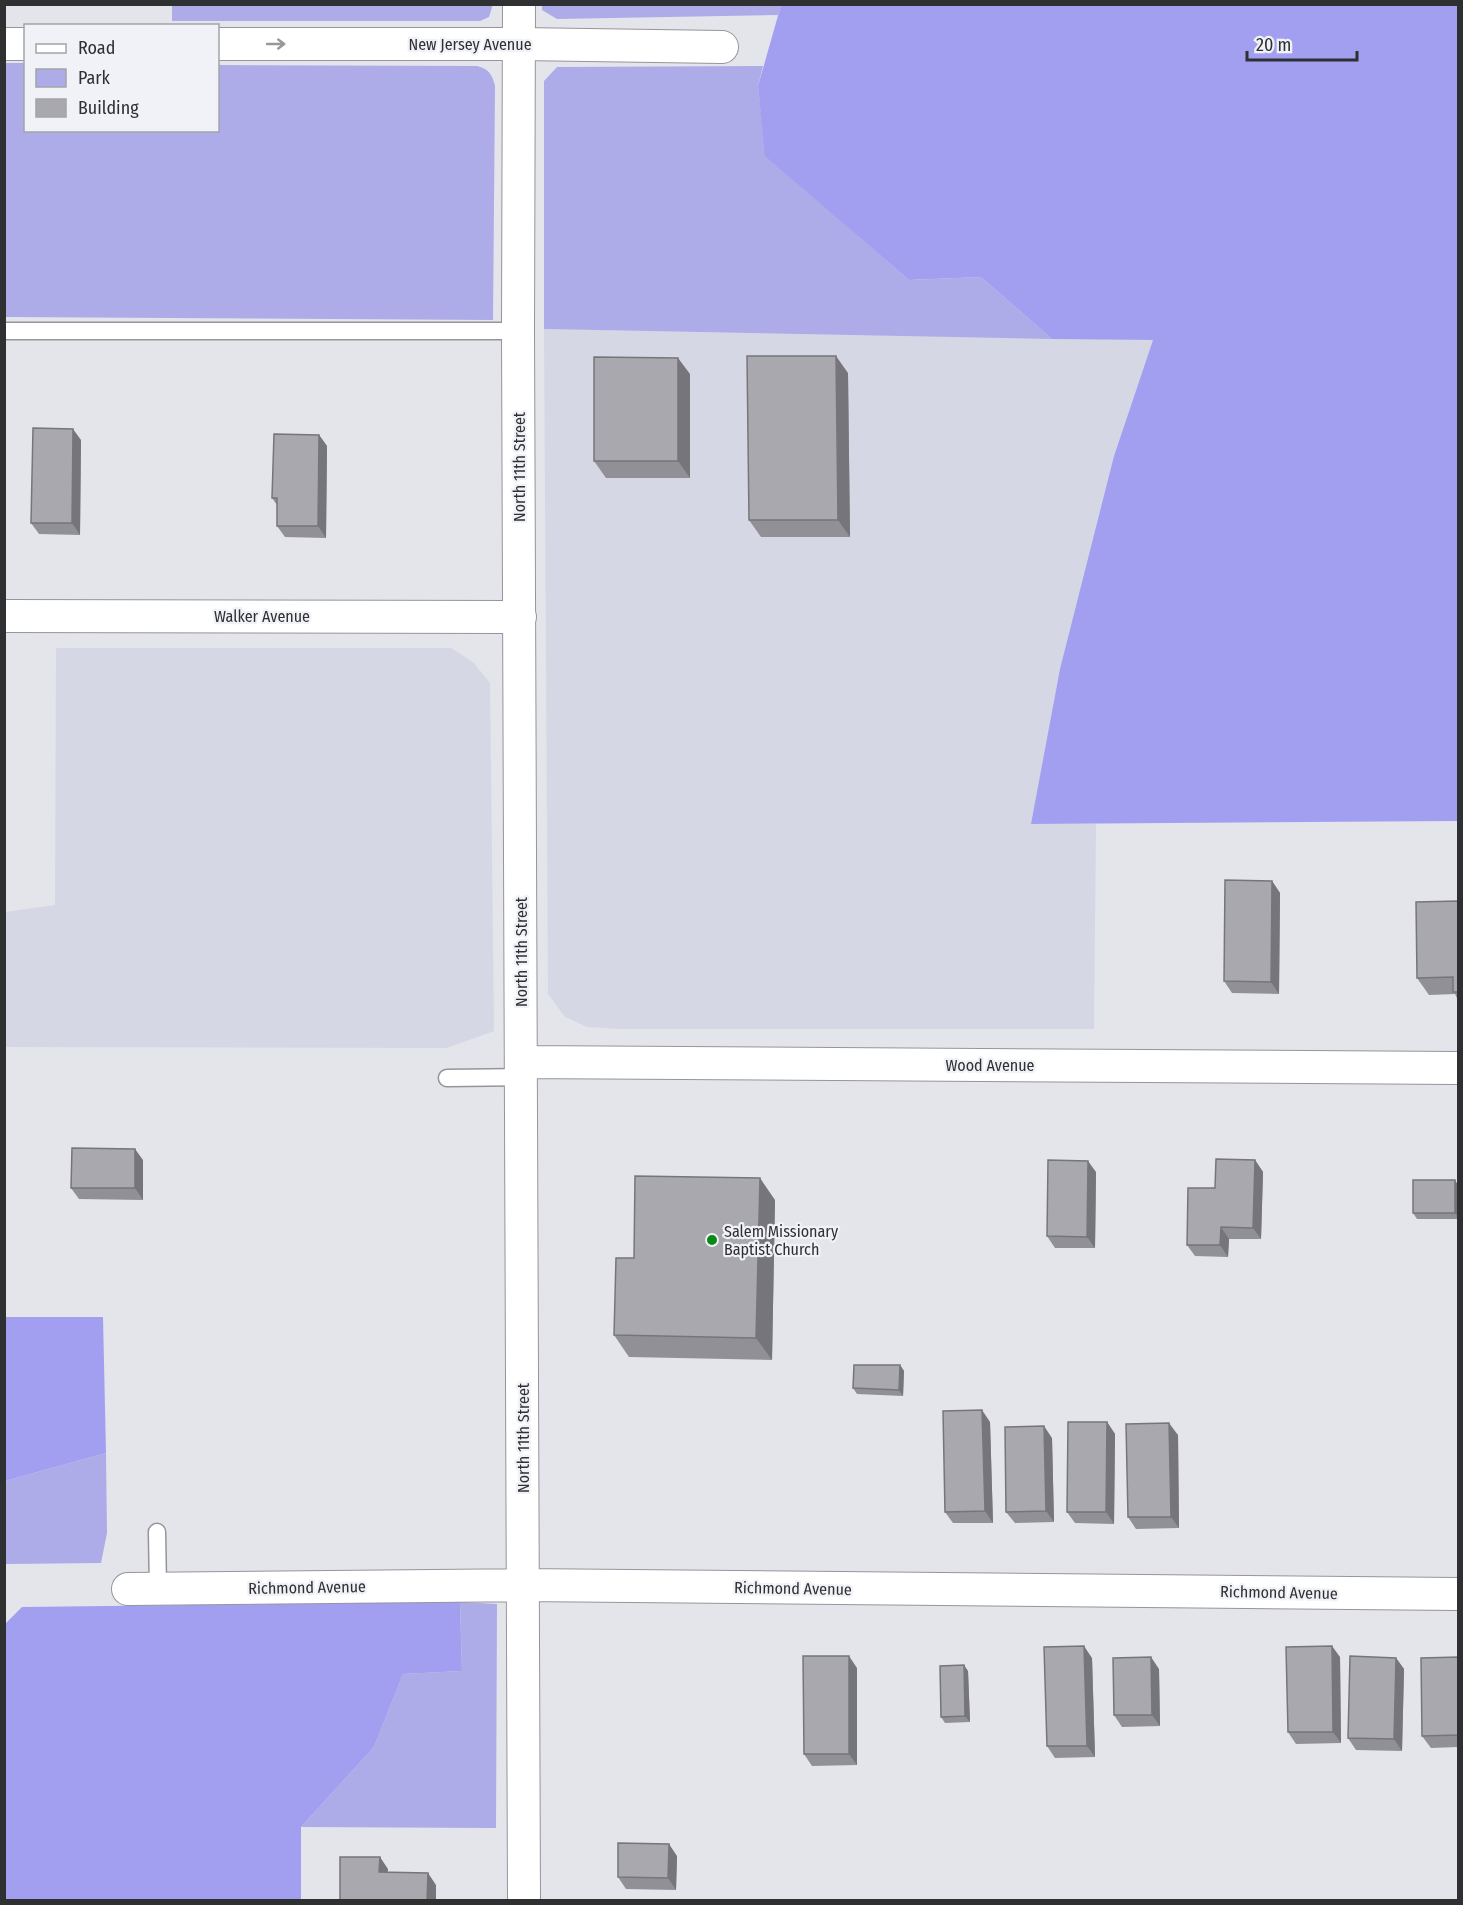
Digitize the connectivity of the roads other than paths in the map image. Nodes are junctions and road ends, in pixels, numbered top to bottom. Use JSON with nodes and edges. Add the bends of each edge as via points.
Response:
{"nodes":[{"id":1,"x":519,"y":4,"type":"edge"},
{"id":2,"x":4,"y":44,"type":"edge"},
{"id":3,"x":24,"y":44,"type":"edge"},
{"id":4,"x":219,"y":44,"type":"edge"},
{"id":5,"x":520,"y":44,"type":"junction"},
{"id":6,"x":722,"y":47,"type":"dead end"},
{"id":7,"x":4,"y":331,"type":"edge"},
{"id":8,"x":518,"y":331,"type":"junction"},
{"id":9,"x":4,"y":616,"type":"edge"},
{"id":10,"x":520,"y":616,"type":"junction"},
{"id":11,"x":1458,"y":1068,"type":"edge"},
{"id":12,"x":521,"y":1070,"type":"junction"},
{"id":13,"x":447,"y":1078,"type":"dead end"},
{"id":14,"x":157,"y":1532,"type":"dead end"},
{"id":15,"x":523,"y":1585,"type":"junction"},
{"id":16,"x":143,"y":1589,"type":"joint"},
{"id":17,"x":1458,"y":1594,"type":"edge"},
{"id":18,"x":524,"y":1900,"type":"edge"}],
"edges":[{"from":1,"to":5,"type":"street","name":"North 11th Street"},
{"from":2,"to":3,"type":"street"},
{"from":4,"to":5,"type":"street","name":"New Jersey Avenue","one_way":true},
{"from":5,"to":6,"type":"street","name":"New Jersey Avenue"},
{"from":5,"to":8,"type":"street","name":"North 11th Street"},
{"from":7,"to":8,"type":"lane"},
{"from":8,"to":10,"type":"street","name":"North 11th Street"},
{"from":9,"to":10,"type":"street","name":"Walker Avenue"},
{"from":10,"to":12,"type":"street","name":"North 11th Street"},
{"from":11,"to":12,"type":"street","name":"Wood Avenue"},
{"from":12,"to":13,"type":"lane"},
{"from":12,"to":15,"type":"street","name":"North 11th Street"},
{"from":14,"to":16,"type":"lane"},
{"from":15,"to":16,"type":"street","name":"Richmond Avenue"},
{"from":15,"to":17,"type":"street","name":"Richmond Avenue"},
{"from":15,"to":18,"type":"street","name":"North 11th Street"}]}
